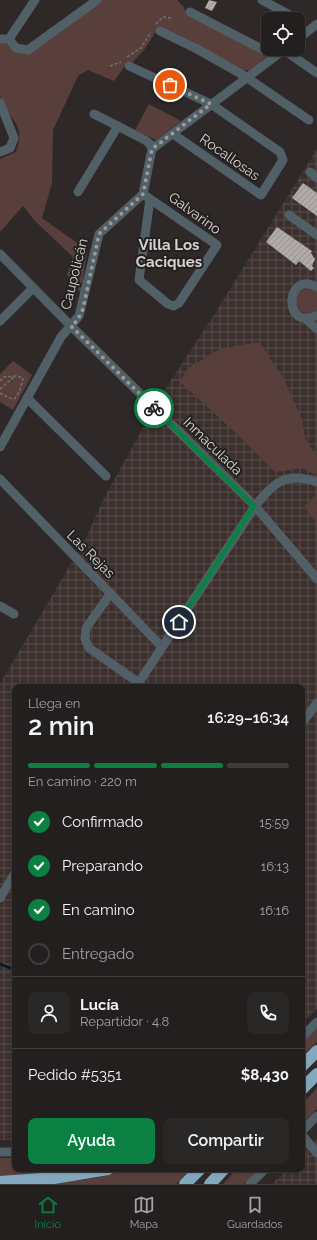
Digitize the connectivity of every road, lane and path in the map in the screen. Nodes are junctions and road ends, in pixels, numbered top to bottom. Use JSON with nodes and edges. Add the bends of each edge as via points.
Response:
{"nodes":[{"id":1,"x":35,"y":0,"type":"edge"},
{"id":2,"x":97,"y":0,"type":"edge"},
{"id":3,"x":262,"y":0,"type":"edge"},
{"id":4,"x":190,"y":12,"type":"dead end"},
{"id":5,"x":285,"y":12,"type":"edge"},
{"id":6,"x":171,"y":18,"type":"dead end"},
{"id":7,"x":305,"y":22,"type":"edge"},
{"id":8,"x":315,"y":26,"type":"edge"},
{"id":9,"x":160,"y":31,"type":"dead end"},
{"id":10,"x":305,"y":34,"type":"edge"},
{"id":11,"x":5,"y":39,"type":"edge"},
{"id":12,"x":261,"y":49,"type":"edge"},
{"id":13,"x":275,"y":56,"type":"edge"},
{"id":14,"x":294,"y":56,"type":"edge"},
{"id":15,"x":110,"y":66,"type":"dead end"},
{"id":16,"x":129,"y":66,"type":"dead end"},
{"id":17,"x":317,"y":73,"type":"edge"},
{"id":18,"x":248,"y":78,"type":"junction"},
{"id":19,"x":0,"y":103,"type":"edge"},
{"id":20,"x":211,"y":104,"type":"junction"},
{"id":21,"x":94,"y":114,"type":"dead end"},
{"id":22,"x":310,"y":120,"type":"dead end"},
{"id":23,"x":118,"y":126,"type":"junction"},
{"id":24,"x":173,"y":134,"type":"junction"},
{"id":25,"x":152,"y":149,"type":"junction"},
{"id":26,"x":0,"y":152,"type":"edge"},
{"id":27,"x":78,"y":192,"type":"dead end"},
{"id":28,"x":147,"y":196,"type":"junction"},
{"id":29,"x":289,"y":215,"type":"dead end"},
{"id":30,"x":317,"y":235,"type":"edge"},
{"id":31,"x":0,"y":254,"type":"edge"},
{"id":32,"x":317,"y":287,"type":"edge"},
{"id":33,"x":33,"y":288,"type":"junction"},
{"id":34,"x":317,"y":315,"type":"edge"},
{"id":35,"x":305,"y":318,"type":"junction"},
{"id":36,"x":0,"y":321,"type":"edge"},
{"id":37,"x":71,"y":326,"type":"junction"},
{"id":38,"x":317,"y":329,"type":"edge"},
{"id":39,"x":16,"y":376,"type":"junction"},
{"id":40,"x":0,"y":381,"type":"edge"},
{"id":41,"x":0,"y":389,"type":"edge"},
{"id":42,"x":0,"y":393,"type":"edge"},
{"id":43,"x":14,"y":400,"type":"junction"},
{"id":44,"x":25,"y":402,"type":"junction"},
{"id":45,"x":0,"y":447,"type":"edge"},
{"id":46,"x":106,"y":476,"type":"dead end"},
{"id":47,"x":0,"y":479,"type":"edge"},
{"id":48,"x":317,"y":482,"type":"edge"},
{"id":49,"x":254,"y":506,"type":"junction"},
{"id":50,"x":317,"y":579,"type":"edge"},
{"id":51,"x":111,"y":593,"type":"junction"},
{"id":52,"x":0,"y":606,"type":"edge"},
{"id":53,"x":14,"y":614,"type":"dead end"},
{"id":54,"x":162,"y":647,"type":"junction"},
{"id":55,"x":136,"y":684,"type":"edge"},
{"id":56,"x":138,"y":684,"type":"edge"},
{"id":57,"x":317,"y":703,"type":"edge"},
{"id":58,"x":305,"y":719,"type":"edge"},
{"id":59,"x":12,"y":878,"type":"edge"},
{"id":60,"x":0,"y":898,"type":"edge"},
{"id":61,"x":317,"y":1022,"type":"edge"},
{"id":62,"x":305,"y":1034,"type":"edge"},
{"id":63,"x":317,"y":1050,"type":"edge"},
{"id":64,"x":305,"y":1060,"type":"edge"},
{"id":65,"x":305,"y":1063,"type":"edge"},
{"id":66,"x":317,"y":1074,"type":"edge"},
{"id":67,"x":305,"y":1086,"type":"edge"},
{"id":68,"x":317,"y":1116,"type":"edge"},
{"id":69,"x":305,"y":1129,"type":"edge"},
{"id":70,"x":305,"y":1139,"type":"edge"},
{"id":71,"x":0,"y":1152,"type":"edge"},
{"id":72,"x":12,"y":1152,"type":"edge"},
{"id":73,"x":317,"y":1153,"type":"edge"},
{"id":74,"x":90,"y":1172,"type":"edge"},
{"id":75,"x":197,"y":1172,"type":"edge"},
{"id":76,"x":221,"y":1172,"type":"edge"},
{"id":77,"x":262,"y":1172,"type":"edge"},
{"id":78,"x":0,"y":1182,"type":"edge"},
{"id":79,"x":185,"y":1184,"type":"edge"},
{"id":80,"x":210,"y":1184,"type":"edge"},
{"id":81,"x":250,"y":1184,"type":"edge"}],
"edges":[{"from":1,"to":11,"type":"street"},
{"from":2,"to":11,"type":"street","via":[[28,50],[16,48]]},
{"from":3,"to":5,"type":"street"},
{"from":4,"to":12,"type":"street"},
{"from":6,"to":15,"type":"path","via":[[160,19],[141,48]]},
{"from":7,"to":8,"type":"street"},
{"from":8,"to":10,"type":"street"},
{"from":9,"to":18,"type":"street"},
{"from":13,"to":18,"type":"street"},
{"from":14,"to":17,"type":"street"},
{"from":16,"to":20,"type":"street"},
{"from":18,"to":20,"type":"street"},
{"from":18,"to":22,"type":"street"},
{"from":19,"to":26,"type":"street","via":[[14,138],[10,148]]},
{"from":20,"to":24,"type":"street"},
{"from":20,"to":24,"type":"street","name":"Rocallosas","via":[[280,152],[283,160],[261,195]]},
{"from":21,"to":23,"type":"street"},
{"from":23,"to":25,"type":"street","via":[[145,140]]},
{"from":23,"to":27,"type":"street"},
{"from":24,"to":25,"type":"street"},
{"from":25,"to":28,"type":"street"},
{"from":28,"to":28,"type":"street","name":"Galvarino","via":[[217,245],[179,303],[174,306],[139,280]]},
{"from":28,"to":37,"type":"street","name":"Caupolicán","via":[[99,234],[83,309],[77,321]]},
{"from":29,"to":30,"type":"street"},
{"from":31,"to":33,"type":"street","name":"Inmaculada"},
{"from":32,"to":35,"type":"street","via":[[302,285],[291,297],[295,313]]},
{"from":33,"to":36,"type":"street"},
{"from":33,"to":37,"type":"street","name":"Inmaculada"},
{"from":34,"to":35,"type":"street"},
{"from":35,"to":38,"type":"street"},
{"from":37,"to":44,"type":"street","name":"Caupolicán","via":[[61,337]]},
{"from":37,"to":49,"type":"street","name":"Inmaculada"},
{"from":39,"to":40,"type":"path","via":[[4,377]]},
{"from":39,"to":41,"type":"path"},
{"from":39,"to":43,"type":"path","via":[[23,380]]},
{"from":42,"to":43,"type":"path"},
{"from":43,"to":44,"type":"path"},
{"from":44,"to":45,"type":"street","name":"Caupolicán"},
{"from":44,"to":46,"type":"street"},
{"from":47,"to":51,"type":"street","name":"Las Rejas","via":[[78,562]]},
{"from":48,"to":49,"type":"street","via":[[298,478],[284,480],[271,487]]},
{"from":49,"to":50,"type":"street","name":"Inmaculada"},
{"from":49,"to":54,"type":"street"},
{"from":51,"to":54,"type":"street","name":"Las Rejas"},
{"from":51,"to":55,"type":"street","via":[[86,628],[85,639],[88,648]]},
{"from":52,"to":53,"type":"street"},
{"from":54,"to":56,"type":"street"},
{"from":57,"to":58,"type":"street"},
{"from":59,"to":60,"type":"street"},
{"from":61,"to":62,"type":"street"},
{"from":63,"to":64,"type":"highway"},
{"from":63,"to":65,"type":"highway"},
{"from":66,"to":67,"type":"highway"},
{"from":68,"to":69,"type":"street"},
{"from":70,"to":73,"type":"street"},
{"from":71,"to":72,"type":"street"},
{"from":74,"to":78,"type":"highway"},
{"from":75,"to":79,"type":"highway"},
{"from":76,"to":80,"type":"highway"},
{"from":77,"to":81,"type":"street"}]}
